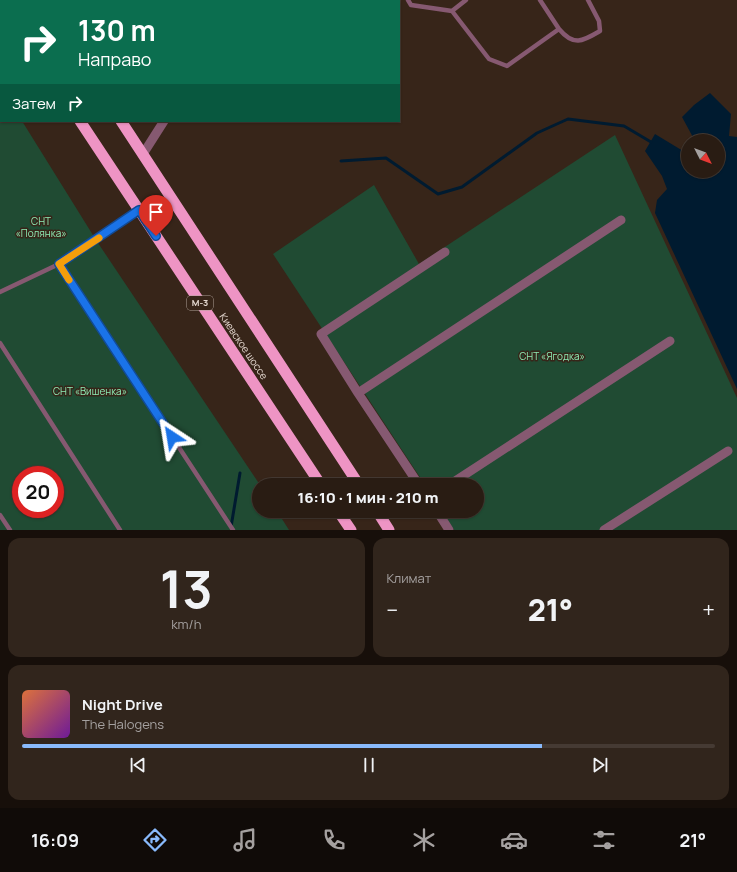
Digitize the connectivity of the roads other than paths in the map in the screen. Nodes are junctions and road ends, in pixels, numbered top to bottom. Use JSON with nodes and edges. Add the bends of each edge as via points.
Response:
{"nodes":[{"id":1,"x":408,"y":0,"type":"edge"},
{"id":2,"x":466,"y":0,"type":"edge"},
{"id":3,"x":540,"y":0,"type":"edge"},
{"id":4,"x":588,"y":0,"type":"edge"},
{"id":5,"x":452,"y":11,"type":"junction"},
{"id":6,"x":559,"y":29,"type":"junction"},
{"id":7,"x":81,"y":122,"type":"edge"},
{"id":8,"x":122,"y":122,"type":"edge"},
{"id":9,"x":163,"y":122,"type":"edge"},
{"id":10,"x":143,"y":154,"type":"junction"},
{"id":11,"x":139,"y":210,"type":"junction"},
{"id":12,"x":621,"y":220,"type":"dead end"},
{"id":13,"x":445,"y":252,"type":"dead end"},
{"id":14,"x":59,"y":264,"type":"junction"},
{"id":15,"x":0,"y":292,"type":"edge"},
{"id":16,"x":670,"y":341,"type":"dead end"},
{"id":17,"x":0,"y":343,"type":"edge"},
{"id":18,"x":358,"y":393,"type":"junction"},
{"id":19,"x":728,"y":451,"type":"dead end"},
{"id":20,"x":316,"y":478,"type":"edge"},
{"id":21,"x":354,"y":478,"type":"edge"},
{"id":22,"x":414,"y":478,"type":"edge"},
{"id":23,"x":460,"y":478,"type":"edge"},
{"id":24,"x":0,"y":515,"type":"edge"},
{"id":25,"x":343,"y":518,"type":"edge"},
{"id":26,"x":381,"y":518,"type":"edge"},
{"id":27,"x":441,"y":518,"type":"edge"},
{"id":28,"x":10,"y":530,"type":"edge"},
{"id":29,"x":120,"y":530,"type":"edge"},
{"id":30,"x":233,"y":530,"type":"edge"},
{"id":31,"x":351,"y":530,"type":"edge"},
{"id":32,"x":389,"y":530,"type":"edge"},
{"id":33,"x":449,"y":530,"type":"edge"},
{"id":34,"x":604,"y":530,"type":"edge"}],
"edges":[{"from":1,"to":5,"type":"lane","via":[[411,5]]},
{"from":2,"to":5,"type":"lane"},
{"from":3,"to":6,"type":"lane"},
{"from":4,"to":6,"type":"lane","via":[[599,21],[600,31],[584,40],[576,41],[565,36]]},
{"from":5,"to":6,"type":"lane","via":[[489,59],[507,66]]},
{"from":7,"to":11,"type":"highway","name":"Киевское шоссе","number":"М-3"},
{"from":8,"to":10,"type":"highway","name":"Киевское шоссе"},
{"from":9,"to":10,"type":"street"},
{"from":10,"to":21,"type":"highway","name":"Киевское шоссе"},
{"from":11,"to":14,"type":"lane"},
{"from":11,"to":20,"type":"highway","name":"Киевское шоссе","number":"М-3"},
{"from":12,"to":18,"type":"street"},
{"from":13,"to":18,"type":"street","via":[[321,334]]},
{"from":14,"to":15,"type":"lane"},
{"from":14,"to":30,"type":"lane"},
{"from":16,"to":23,"type":"street"},
{"from":17,"to":29,"type":"lane"},
{"from":18,"to":22,"type":"street"},
{"from":19,"to":34,"type":"street"},
{"from":24,"to":28,"type":"lane"},
{"from":25,"to":31,"type":"highway"},
{"from":26,"to":32,"type":"highway"},
{"from":27,"to":33,"type":"street"}]}
